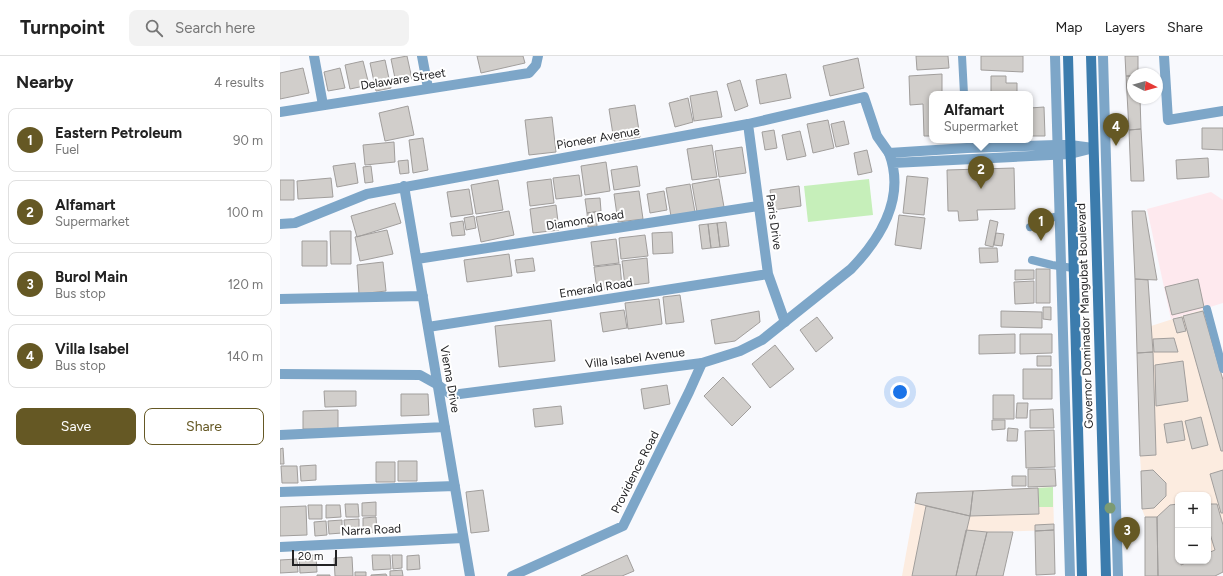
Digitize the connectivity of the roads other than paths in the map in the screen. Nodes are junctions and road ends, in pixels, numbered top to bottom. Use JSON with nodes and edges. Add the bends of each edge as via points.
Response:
{"nodes":[{"id":1,"x":314,"y":56,"type":"edge"},
{"id":2,"x":422,"y":56,"type":"edge"},
{"id":3,"x":538,"y":56,"type":"edge"},
{"id":4,"x":962,"y":56,"type":"edge"},
{"id":5,"x":1055,"y":56,"type":"edge"},
{"id":6,"x":1068,"y":56,"type":"edge"},
{"id":7,"x":1091,"y":56,"type":"edge"},
{"id":8,"x":1103,"y":56,"type":"edge"},
{"id":9,"x":1164,"y":56,"type":"edge"},
{"id":10,"x":428,"y":88,"type":"junction"},
{"id":11,"x":964,"y":91,"type":"edge"},
{"id":12,"x":323,"y":105,"type":"junction"},
{"id":13,"x":280,"y":112,"type":"edge"},
{"id":14,"x":1223,"y":112,"type":"edge"},
{"id":15,"x":748,"y":124,"type":"junction"},
{"id":16,"x":967,"y":144,"type":"edge"},
{"id":17,"x":1093,"y":148,"type":"junction"},
{"id":18,"x":1070,"y":149,"type":"junction"},
{"id":19,"x":1057,"y":150,"type":"junction"},
{"id":20,"x":891,"y":158,"type":"junction"},
{"id":21,"x":404,"y":186,"type":"junction"},
{"id":22,"x":758,"y":206,"type":"junction"},
{"id":23,"x":1059,"y":216,"type":"junction"},
{"id":24,"x":280,"y":224,"type":"edge"},
{"id":25,"x":1030,"y":227,"type":"dead end"},
{"id":26,"x":416,"y":259,"type":"junction"},
{"id":27,"x":1032,"y":260,"type":"dead end"},
{"id":28,"x":1060,"y":266,"type":"junction"},
{"id":29,"x":1073,"y":268,"type":"junction"},
{"id":30,"x":768,"y":274,"type":"junction"},
{"id":31,"x":423,"y":296,"type":"junction"},
{"id":32,"x":280,"y":299,"type":"edge"},
{"id":33,"x":1207,"y":309,"type":"dead end"},
{"id":34,"x":786,"y":322,"type":"junction"},
{"id":35,"x":428,"y":327,"type":"junction"},
{"id":36,"x":702,"y":363,"type":"junction"},
{"id":37,"x":1223,"y":369,"type":"edge"},
{"id":38,"x":280,"y":374,"type":"edge"},
{"id":39,"x":438,"y":385,"type":"junction"},
{"id":40,"x":445,"y":427,"type":"junction"},
{"id":41,"x":280,"y":435,"type":"edge"},
{"id":42,"x":455,"y":486,"type":"junction"},
{"id":43,"x":280,"y":492,"type":"edge"},
{"id":44,"x":1080,"y":517,"type":"junction"},
{"id":45,"x":1068,"y":518,"type":"junction"},
{"id":46,"x":463,"y":538,"type":"junction"},
{"id":47,"x":280,"y":547,"type":"edge"},
{"id":48,"x":470,"y":576,"type":"edge"},
{"id":49,"x":512,"y":576,"type":"edge"},
{"id":50,"x":1070,"y":576,"type":"edge"},
{"id":51,"x":1082,"y":576,"type":"edge"},
{"id":52,"x":1106,"y":576,"type":"edge"},
{"id":53,"x":1118,"y":576,"type":"edge"}],
"edges":[{"from":1,"to":12,"type":"street"},
{"from":2,"to":10,"type":"street"},
{"from":3,"to":10,"type":"street","name":"Delaware Street","via":[[536,65],[529,73]]},
{"from":4,"to":11,"type":"lane"},
{"from":5,"to":19,"type":"street","name":"Governor Dominador Mangubat Boulevard"},
{"from":6,"to":18,"type":"main road","name":"Governor Dominador Mangubat Boulevard"},
{"from":7,"to":17,"type":"main road","name":"Governor Dominador Mangubat Boulevard"},
{"from":8,"to":53,"type":"street","name":"Governor Dominador Mangubat Boulevard"},
{"from":9,"to":14,"type":"street","via":[[1168,120]]},
{"from":10,"to":12,"type":"street","name":"Delaware Street"},
{"from":12,"to":13,"type":"street","name":"Delaware Street"},
{"from":15,"to":20,"type":"street","name":"Pioneer Avenue","via":[[864,97],[877,136]]},
{"from":15,"to":21,"type":"street","name":"Pioneer Avenue"},
{"from":15,"to":22,"type":"street","name":"Paris Drive"},
{"from":16,"to":19,"type":"street"},
{"from":16,"to":20,"type":"street"},
{"from":17,"to":18,"type":"street"},
{"from":17,"to":52,"type":"main road","name":"Governor Dominador Mangubat Boulevard"},
{"from":18,"to":19,"type":"street"},
{"from":18,"to":29,"type":"main road","name":"Governor Dominador Mangubat Boulevard"},
{"from":19,"to":20,"type":"street"},
{"from":19,"to":23,"type":"street","name":"Governor Dominador Mangubat Boulevard"},
{"from":20,"to":34,"type":"street","name":"Villa Isabel Avenue","via":[[895,177],[894,195],[876,239],[850,268]]},
{"from":21,"to":24,"type":"street","name":"Pioneer Avenue","via":[[367,194],[295,223]]},
{"from":21,"to":26,"type":"street","name":"Vienna Drive"},
{"from":22,"to":26,"type":"street","name":"Diamond Road"},
{"from":22,"to":30,"type":"street","name":"Paris Drive"},
{"from":23,"to":25,"type":"lane"},
{"from":23,"to":28,"type":"street","name":"Governor Dominador Mangubat Boulevard"},
{"from":26,"to":31,"type":"street","name":"Vienna Drive"},
{"from":27,"to":28,"type":"lane"},
{"from":28,"to":29,"type":"lane"},
{"from":28,"to":45,"type":"street","name":"Governor Dominador Mangubat Boulevard"},
{"from":29,"to":44,"type":"main road","name":"Governor Dominador Mangubat Boulevard"},
{"from":30,"to":34,"type":"street","name":"Paris Drive"},
{"from":30,"to":35,"type":"street","name":"Emerald Road"},
{"from":31,"to":32,"type":"street"},
{"from":31,"to":35,"type":"street","name":"Vienna Drive"},
{"from":33,"to":37,"type":"lane"},
{"from":34,"to":36,"type":"street","name":"Villa Isabel Avenue","via":[[762,340],[740,351]]},
{"from":35,"to":39,"type":"street","name":"Vienna Drive"},
{"from":36,"to":39,"type":"street","name":"Villa Isabel Avenue","via":[[452,395]]},
{"from":36,"to":49,"type":"street","name":"Providence Road","via":[[623,526]]},
{"from":38,"to":39,"type":"street","name":"Villa Isabel Avenue","via":[[420,375]]},
{"from":39,"to":40,"type":"street","name":"Vienna Drive"},
{"from":40,"to":41,"type":"street"},
{"from":40,"to":42,"type":"street","name":"Vienna Drive"},
{"from":42,"to":43,"type":"street"},
{"from":42,"to":46,"type":"street","name":"Vienna Drive"},
{"from":44,"to":45,"type":"lane"},
{"from":44,"to":51,"type":"main road","name":"Governor Dominador Mangubat Boulevard"},
{"from":45,"to":50,"type":"street","name":"Governor Dominador Mangubat Boulevard"},
{"from":46,"to":47,"type":"street","name":"Narra Road"},
{"from":46,"to":48,"type":"street","name":"Vienna Drive"}]}
